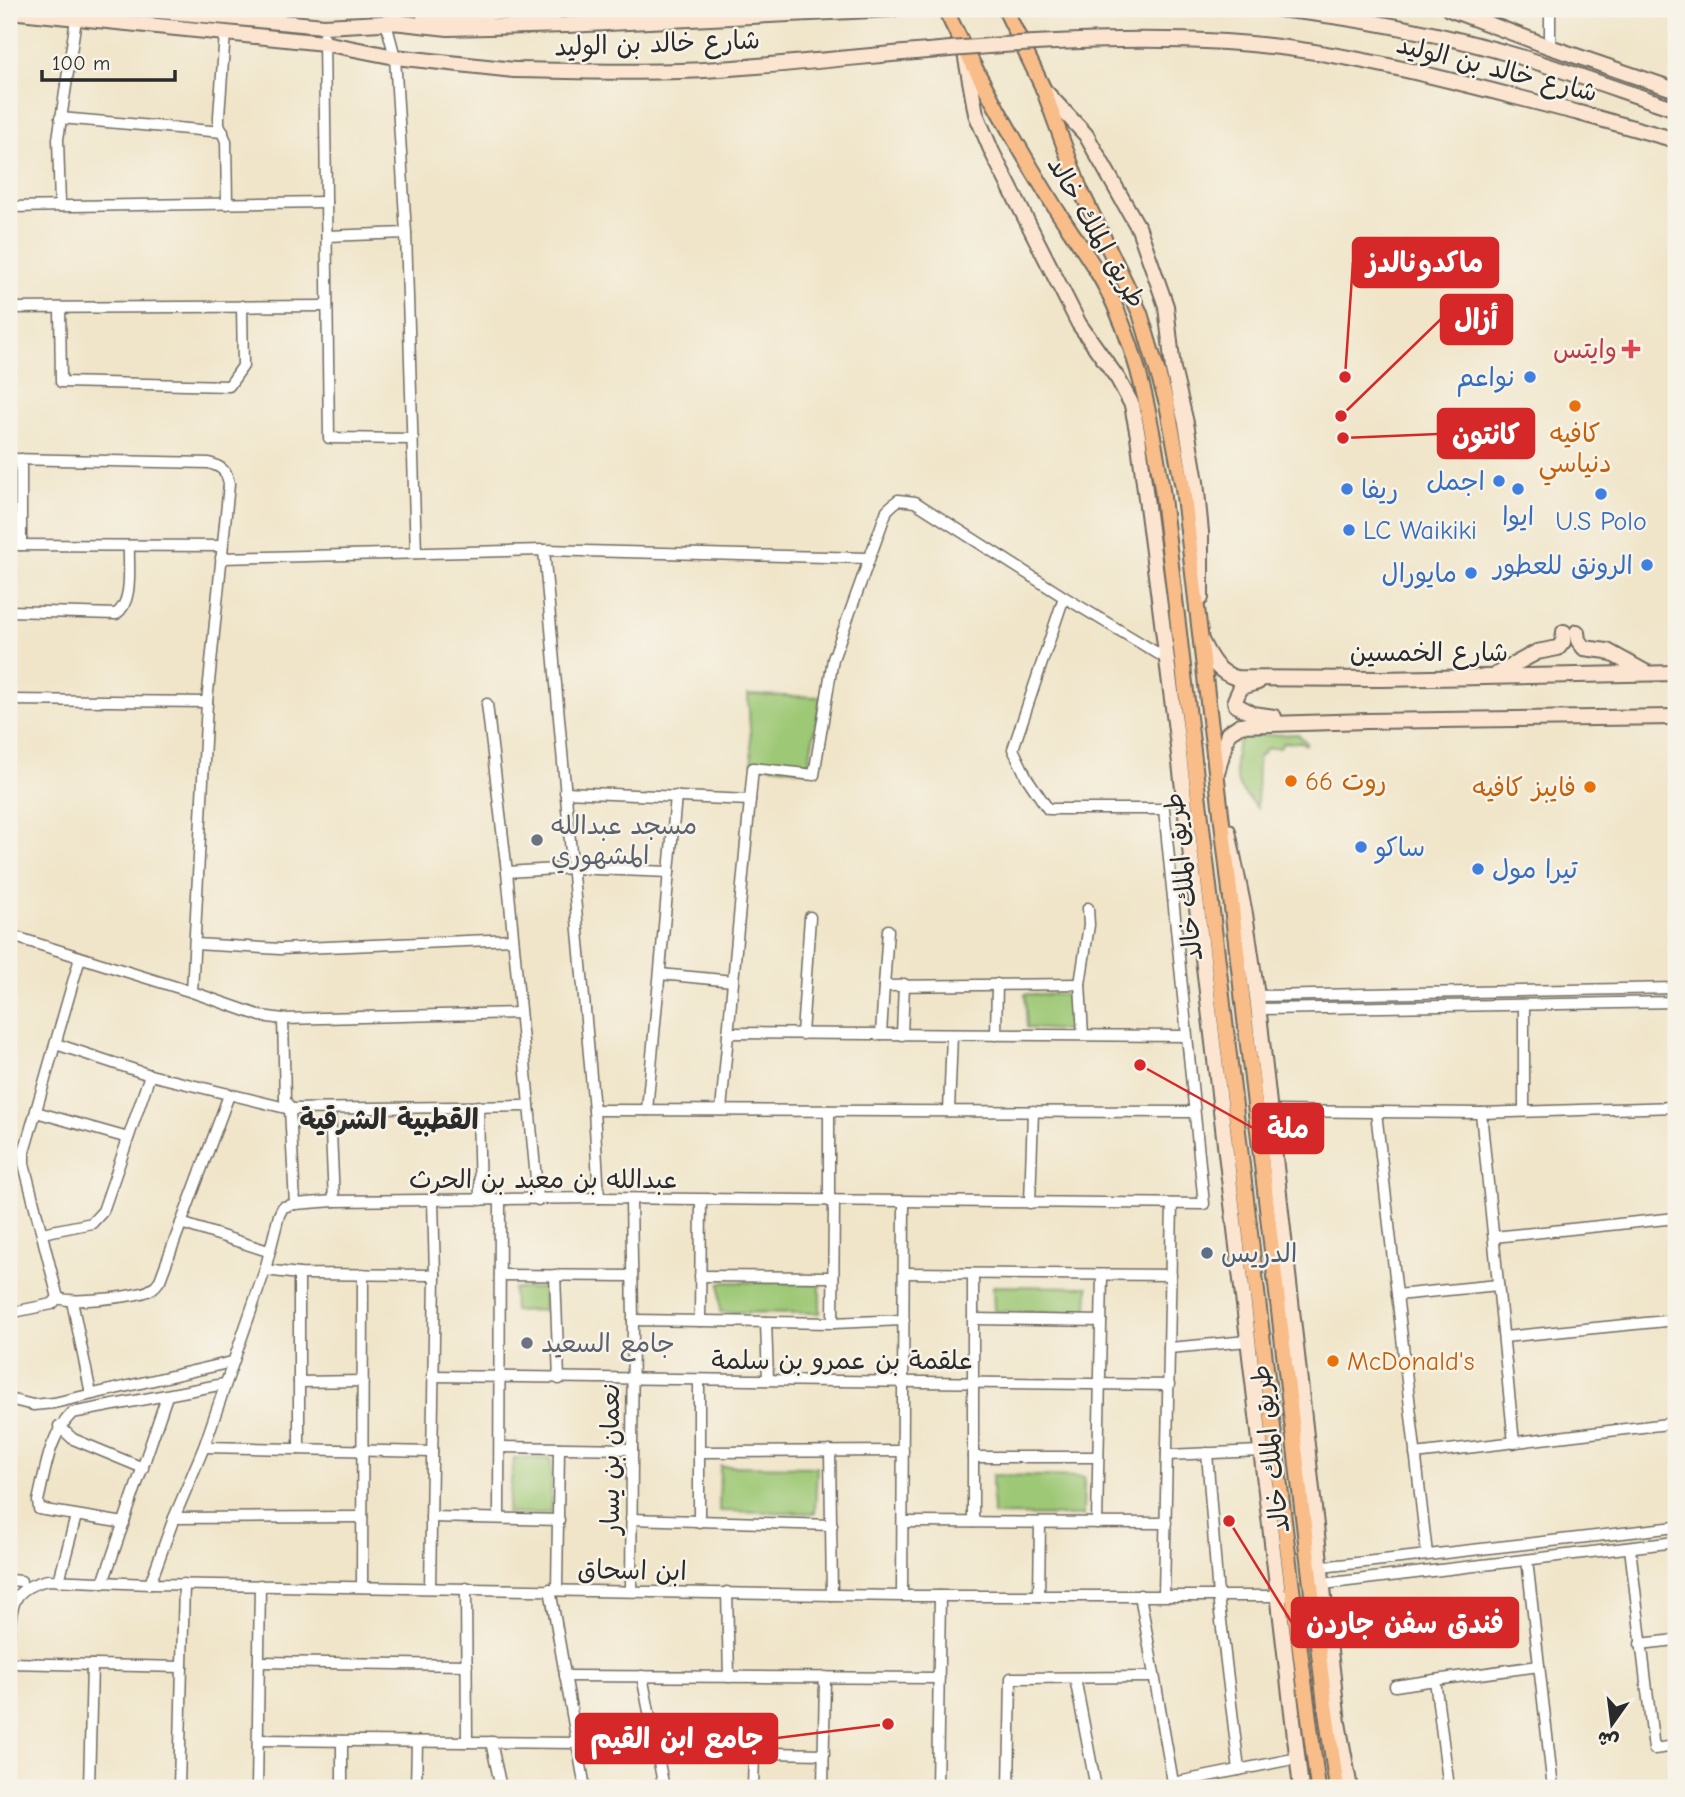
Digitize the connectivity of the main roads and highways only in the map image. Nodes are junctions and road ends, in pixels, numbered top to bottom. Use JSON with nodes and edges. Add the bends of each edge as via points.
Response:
{"nodes":[{"id":1,"x":945,"y":9,"type":"edge"},
{"id":2,"x":1005,"y":9,"type":"edge"},
{"id":3,"x":1318,"y":1788,"type":"edge"},
{"id":4,"x":1337,"y":1788,"type":"edge"}],
"edges":[{"from":1,"to":3,"type":"main road","name":"طريق الملك خالد","via":[[1056,209],[1097,272],[1127,336],[1145,395],[1162,489],[1285,1596]]},
{"from":2,"to":4,"type":"main road","name":"طريق الملك خالد","via":[[1042,88],[1080,189],[1140,313],[1167,404],[1183,488]]}]}
